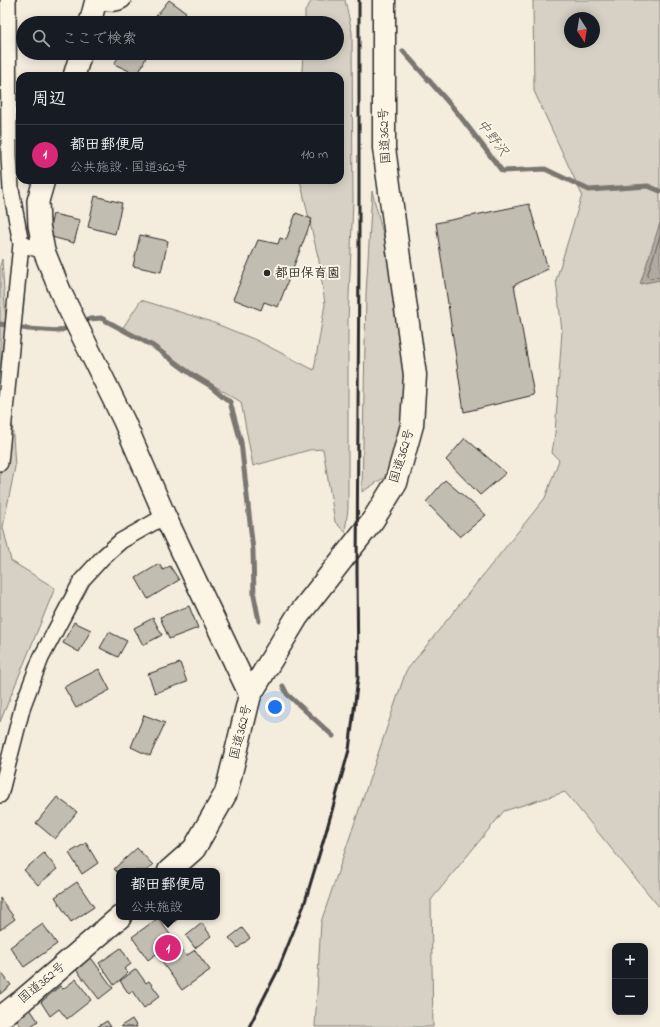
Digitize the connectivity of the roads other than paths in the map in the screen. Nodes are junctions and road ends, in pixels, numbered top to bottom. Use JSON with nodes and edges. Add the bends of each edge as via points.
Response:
{"nodes":[{"id":1,"x":8,"y":0,"type":"edge"},
{"id":2,"x":123,"y":0,"type":"edge"},
{"id":3,"x":384,"y":0,"type":"edge"},
{"id":4,"x":96,"y":1,"type":"edge"},
{"id":5,"x":92,"y":16,"type":"edge"},
{"id":6,"x":79,"y":60,"type":"edge"},
{"id":7,"x":75,"y":72,"type":"edge"},
{"id":8,"x":43,"y":184,"type":"edge"},
{"id":9,"x":21,"y":244,"type":"junction"},
{"id":10,"x":44,"y":251,"type":"junction"},
{"id":11,"x":0,"y":463,"type":"edge"},
{"id":12,"x":165,"y":516,"type":"junction"},
{"id":13,"x":250,"y":695,"type":"junction"},
{"id":14,"x":0,"y":795,"type":"edge"},
{"id":15,"x":173,"y":868,"type":"edge"},
{"id":16,"x":116,"y":920,"type":"edge"},
{"id":17,"x":0,"y":1018,"type":"edge"}],
"edges":[{"from":1,"to":9,"type":"street","via":[[9,157],[11,190]]},
{"from":2,"to":4,"type":"street","via":[[112,4]]},
{"from":3,"to":13,"type":"highway","name":"国道362号","via":[[384,148],[415,375],[412,425],[396,483],[372,520],[297,617]]},
{"from":4,"to":5,"type":"street"},
{"from":6,"to":7,"type":"street"},
{"from":8,"to":10,"type":"street","via":[[38,201]]},
{"from":9,"to":10,"type":"street"},
{"from":9,"to":11,"type":"street"},
{"from":10,"to":12,"type":"street","via":[[124,421]]},
{"from":12,"to":13,"type":"street"},
{"from":12,"to":14,"type":"street","via":[[120,541],[82,580],[40,658],[23,705]]},
{"from":13,"to":15,"type":"highway","name":"国道362号","via":[[226,793],[194,849]]},
{"from":16,"to":17,"type":"highway","name":"国道362号"}]}
